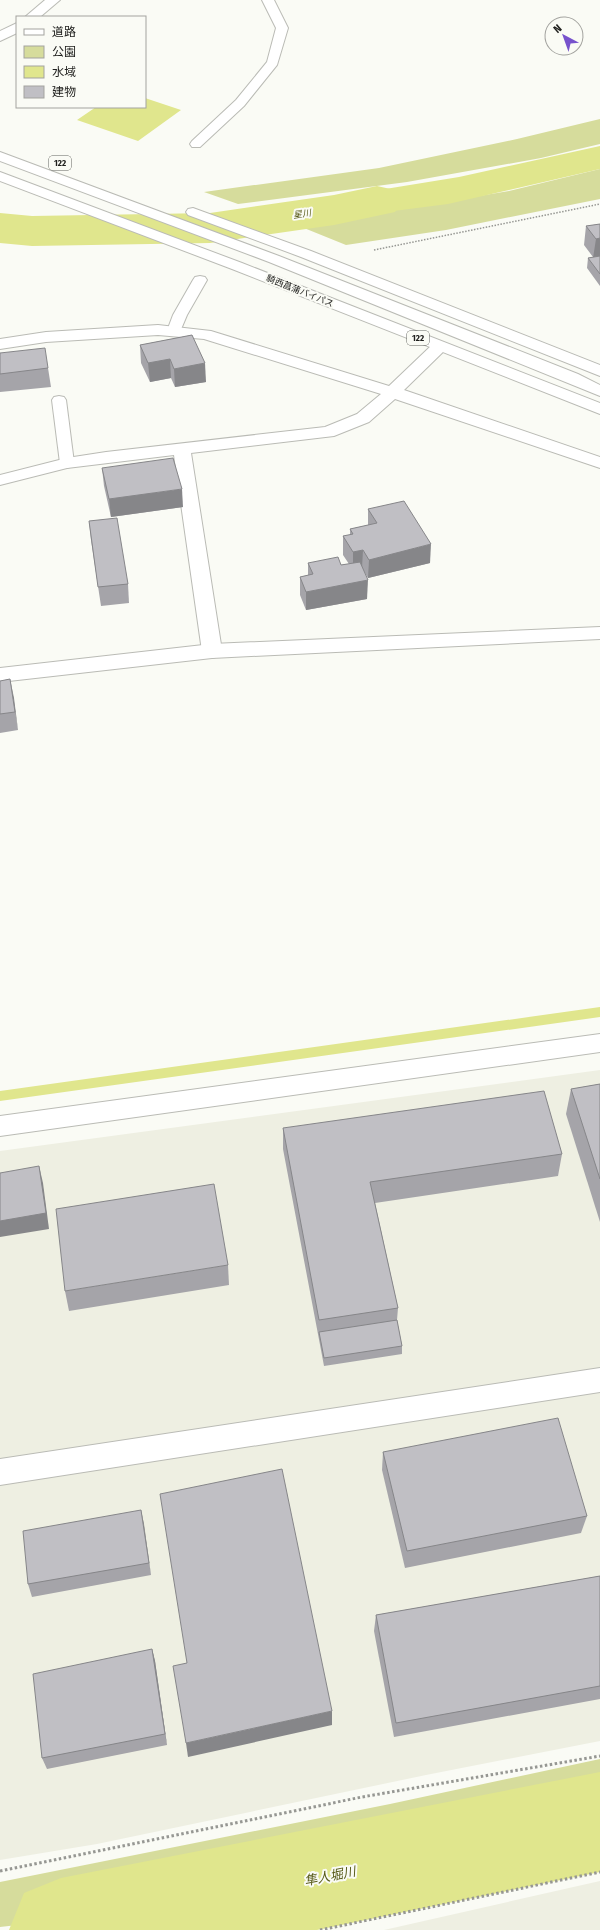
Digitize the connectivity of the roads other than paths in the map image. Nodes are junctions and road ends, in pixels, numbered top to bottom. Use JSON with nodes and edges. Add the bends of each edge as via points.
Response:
{"nodes":[{"id":1,"x":53,"y":0,"type":"edge"},
{"id":2,"x":268,"y":0,"type":"edge"},
{"id":3,"x":33,"y":16,"type":"edge"},
{"id":4,"x":16,"y":27,"type":"edge"},
{"id":5,"x":0,"y":37,"type":"edge"},
{"id":6,"x":196,"y":144,"type":"dead end"},
{"id":7,"x":0,"y":156,"type":"edge"},
{"id":8,"x":0,"y":176,"type":"edge"},
{"id":9,"x":180,"y":207,"type":"dead end"},
{"id":10,"x":200,"y":280,"type":"dead end"},
{"id":11,"x":174,"y":331,"type":"junction"},
{"id":12,"x":0,"y":344,"type":"edge"},
{"id":13,"x":439,"y":346,"type":"junction"},
{"id":14,"x":600,"y":371,"type":"edge"},
{"id":15,"x":600,"y":391,"type":"edge"},
{"id":16,"x":392,"y":393,"type":"junction"},
{"id":17,"x":59,"y":400,"type":"dead end"},
{"id":18,"x":600,"y":409,"type":"edge"},
{"id":19,"x":182,"y":448,"type":"junction"},
{"id":20,"x":67,"y":463,"type":"junction"},
{"id":21,"x":600,"y":463,"type":"edge"},
{"id":22,"x":0,"y":480,"type":"edge"},
{"id":23,"x":600,"y":633,"type":"edge"},
{"id":24,"x":212,"y":651,"type":"junction"},
{"id":25,"x":0,"y":675,"type":"edge"},
{"id":26,"x":600,"y":1043,"type":"edge"},
{"id":27,"x":0,"y":1126,"type":"edge"},
{"id":28,"x":600,"y":1380,"type":"edge"},
{"id":29,"x":0,"y":1472,"type":"edge"}],
"edges":[{"from":1,"to":3,"type":"main road"},
{"from":2,"to":6,"type":"lane","via":[[282,28],[273,63],[240,103]]},
{"from":4,"to":5,"type":"main road"},
{"from":7,"to":15,"type":"main road","via":[[274,259]]},
{"from":8,"to":13,"type":"main road","name":"騎西菖蒲バイパス","number":"122"},
{"from":9,"to":14,"type":"main road","via":[[306,254]]},
{"from":10,"to":11,"type":"lane"},
{"from":11,"to":12,"type":"main road","via":[[46,337]]},
{"from":11,"to":16,"type":"main road","via":[[205,334]]},
{"from":13,"to":16,"type":"main road"},
{"from":13,"to":18,"type":"main road","name":"騎西菖蒲バイパス","number":"122"},
{"from":16,"to":19,"type":"main road","via":[[363,418],[328,432]]},
{"from":16,"to":21,"type":"main road"},
{"from":17,"to":20,"type":"lane"},
{"from":19,"to":20,"type":"main road"},
{"from":19,"to":24,"type":"main road"},
{"from":20,"to":22,"type":"main road"},
{"from":23,"to":24,"type":"main road"},
{"from":24,"to":25,"type":"main road"},
{"from":26,"to":27,"type":"main road"},
{"from":28,"to":29,"type":"main road"}]}
